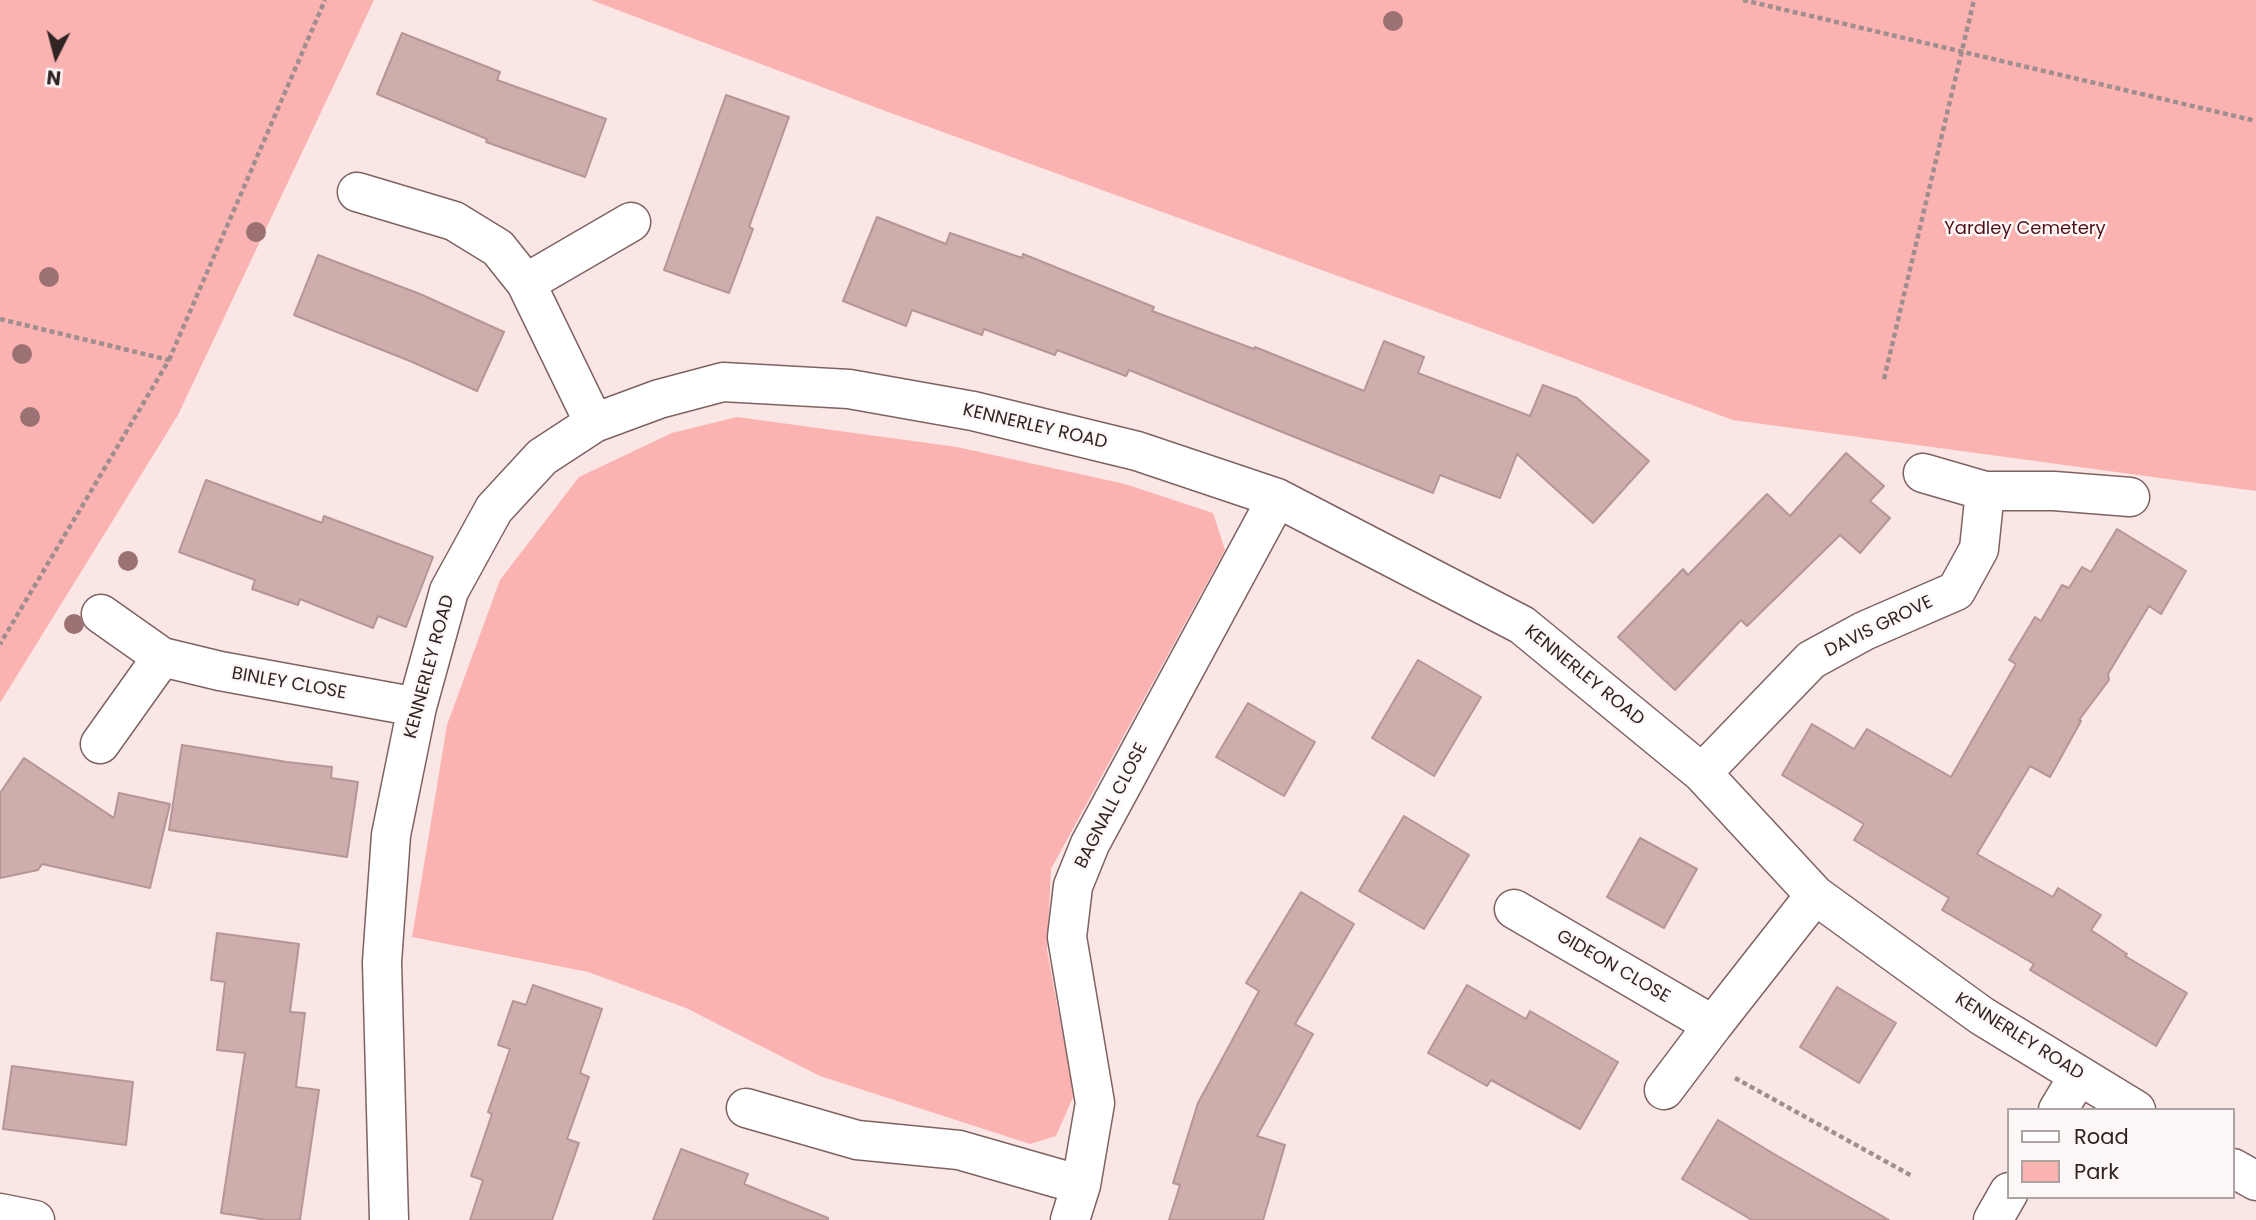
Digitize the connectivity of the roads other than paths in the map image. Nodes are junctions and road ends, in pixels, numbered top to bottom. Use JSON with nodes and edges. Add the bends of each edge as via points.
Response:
{"nodes":[{"id":1,"x":356,"y":192,"type":"dead end"},
{"id":2,"x":631,"y":222,"type":"dead end"},
{"id":3,"x":527,"y":283,"type":"junction"},
{"id":4,"x":594,"y":423,"type":"junction"},
{"id":5,"x":1923,"y":473,"type":"dead end"},
{"id":6,"x":1985,"y":491,"type":"junction"},
{"id":7,"x":2130,"y":497,"type":"dead end"},
{"id":8,"x":1277,"y":498,"type":"junction"},
{"id":9,"x":101,"y":614,"type":"dead end"},
{"id":10,"x":162,"y":657,"type":"junction"},
{"id":11,"x":417,"y":707,"type":"junction"},
{"id":12,"x":100,"y":744,"type":"dead end"},
{"id":13,"x":1702,"y":773,"type":"junction"},
{"id":14,"x":1815,"y":895,"type":"junction"},
{"id":15,"x":1514,"y":909,"type":"dead end"},
{"id":16,"x":1702,"y":1040,"type":"junction"},
{"id":17,"x":2079,"y":1075,"type":"junction"},
{"id":18,"x":1664,"y":1090,"type":"dead end"},
{"id":19,"x":746,"y":1108,"type":"dead end"},
{"id":20,"x":2059,"y":1108,"type":"edge"},
{"id":21,"x":2133,"y":1108,"type":"edge"},
{"id":22,"x":2235,"y":1169,"type":"edge"},
{"id":23,"x":2256,"y":1181,"type":"edge"},
{"id":24,"x":2008,"y":1194,"type":"edge"},
{"id":25,"x":1076,"y":1203,"type":"edge"},
{"id":26,"x":0,"y":1213,"type":"edge"},
{"id":27,"x":35,"y":1220,"type":"edge"},
{"id":28,"x":389,"y":1220,"type":"edge"},
{"id":29,"x":1993,"y":1220,"type":"edge"}],
"edges":[{"from":1,"to":3,"type":"street","via":[[454,222],[498,248]]},
{"from":2,"to":3,"type":"street"},
{"from":3,"to":4,"type":"street"},
{"from":4,"to":8,"type":"street","name":"KENNERLEY ROAD","via":[[723,382],[849,390],[973,411],[1137,452]]},
{"from":4,"to":11,"type":"street","name":"KENNERLEY ROAD","via":[[542,457],[494,509],[449,591]]},
{"from":5,"to":6,"type":"street"},
{"from":6,"to":7,"type":"street"},
{"from":6,"to":13,"type":"street","name":"DAVIS GROVE","via":[[1979,549],[1956,590],[1811,660]]},
{"from":8,"to":13,"type":"street","name":"KENNERLEY ROAD","via":[[1522,625]]},
{"from":8,"to":25,"type":"street","name":"BAGNALL CLOSE","via":[[1090,844],[1073,886],[1067,937],[1096,1103]]},
{"from":9,"to":10,"type":"street","name":"BINLEY CLOSE"},
{"from":10,"to":11,"type":"street","name":"BINLEY CLOSE"},
{"from":10,"to":12,"type":"street"},
{"from":11,"to":28,"type":"street","name":"KENNERLEY ROAD","via":[[391,835],[382,962]]},
{"from":13,"to":14,"type":"street","name":"KENNERLEY ROAD"},
{"from":14,"to":16,"type":"street"},
{"from":14,"to":17,"type":"street","name":"KENNERLEY ROAD","via":[[1982,1016]]},
{"from":15,"to":16,"type":"street","name":"GIDEON CLOSE"},
{"from":16,"to":18,"type":"street"},
{"from":17,"to":20,"type":"street"},
{"from":17,"to":21,"type":"street","name":"KENNERLEY ROAD"},
{"from":19,"to":25,"type":"street","name":"BAGNALL CLOSE","via":[[858,1140],[959,1150]]},
{"from":22,"to":23,"type":"street"},
{"from":24,"to":29,"type":"street"},
{"from":26,"to":27,"type":"street"}]}
